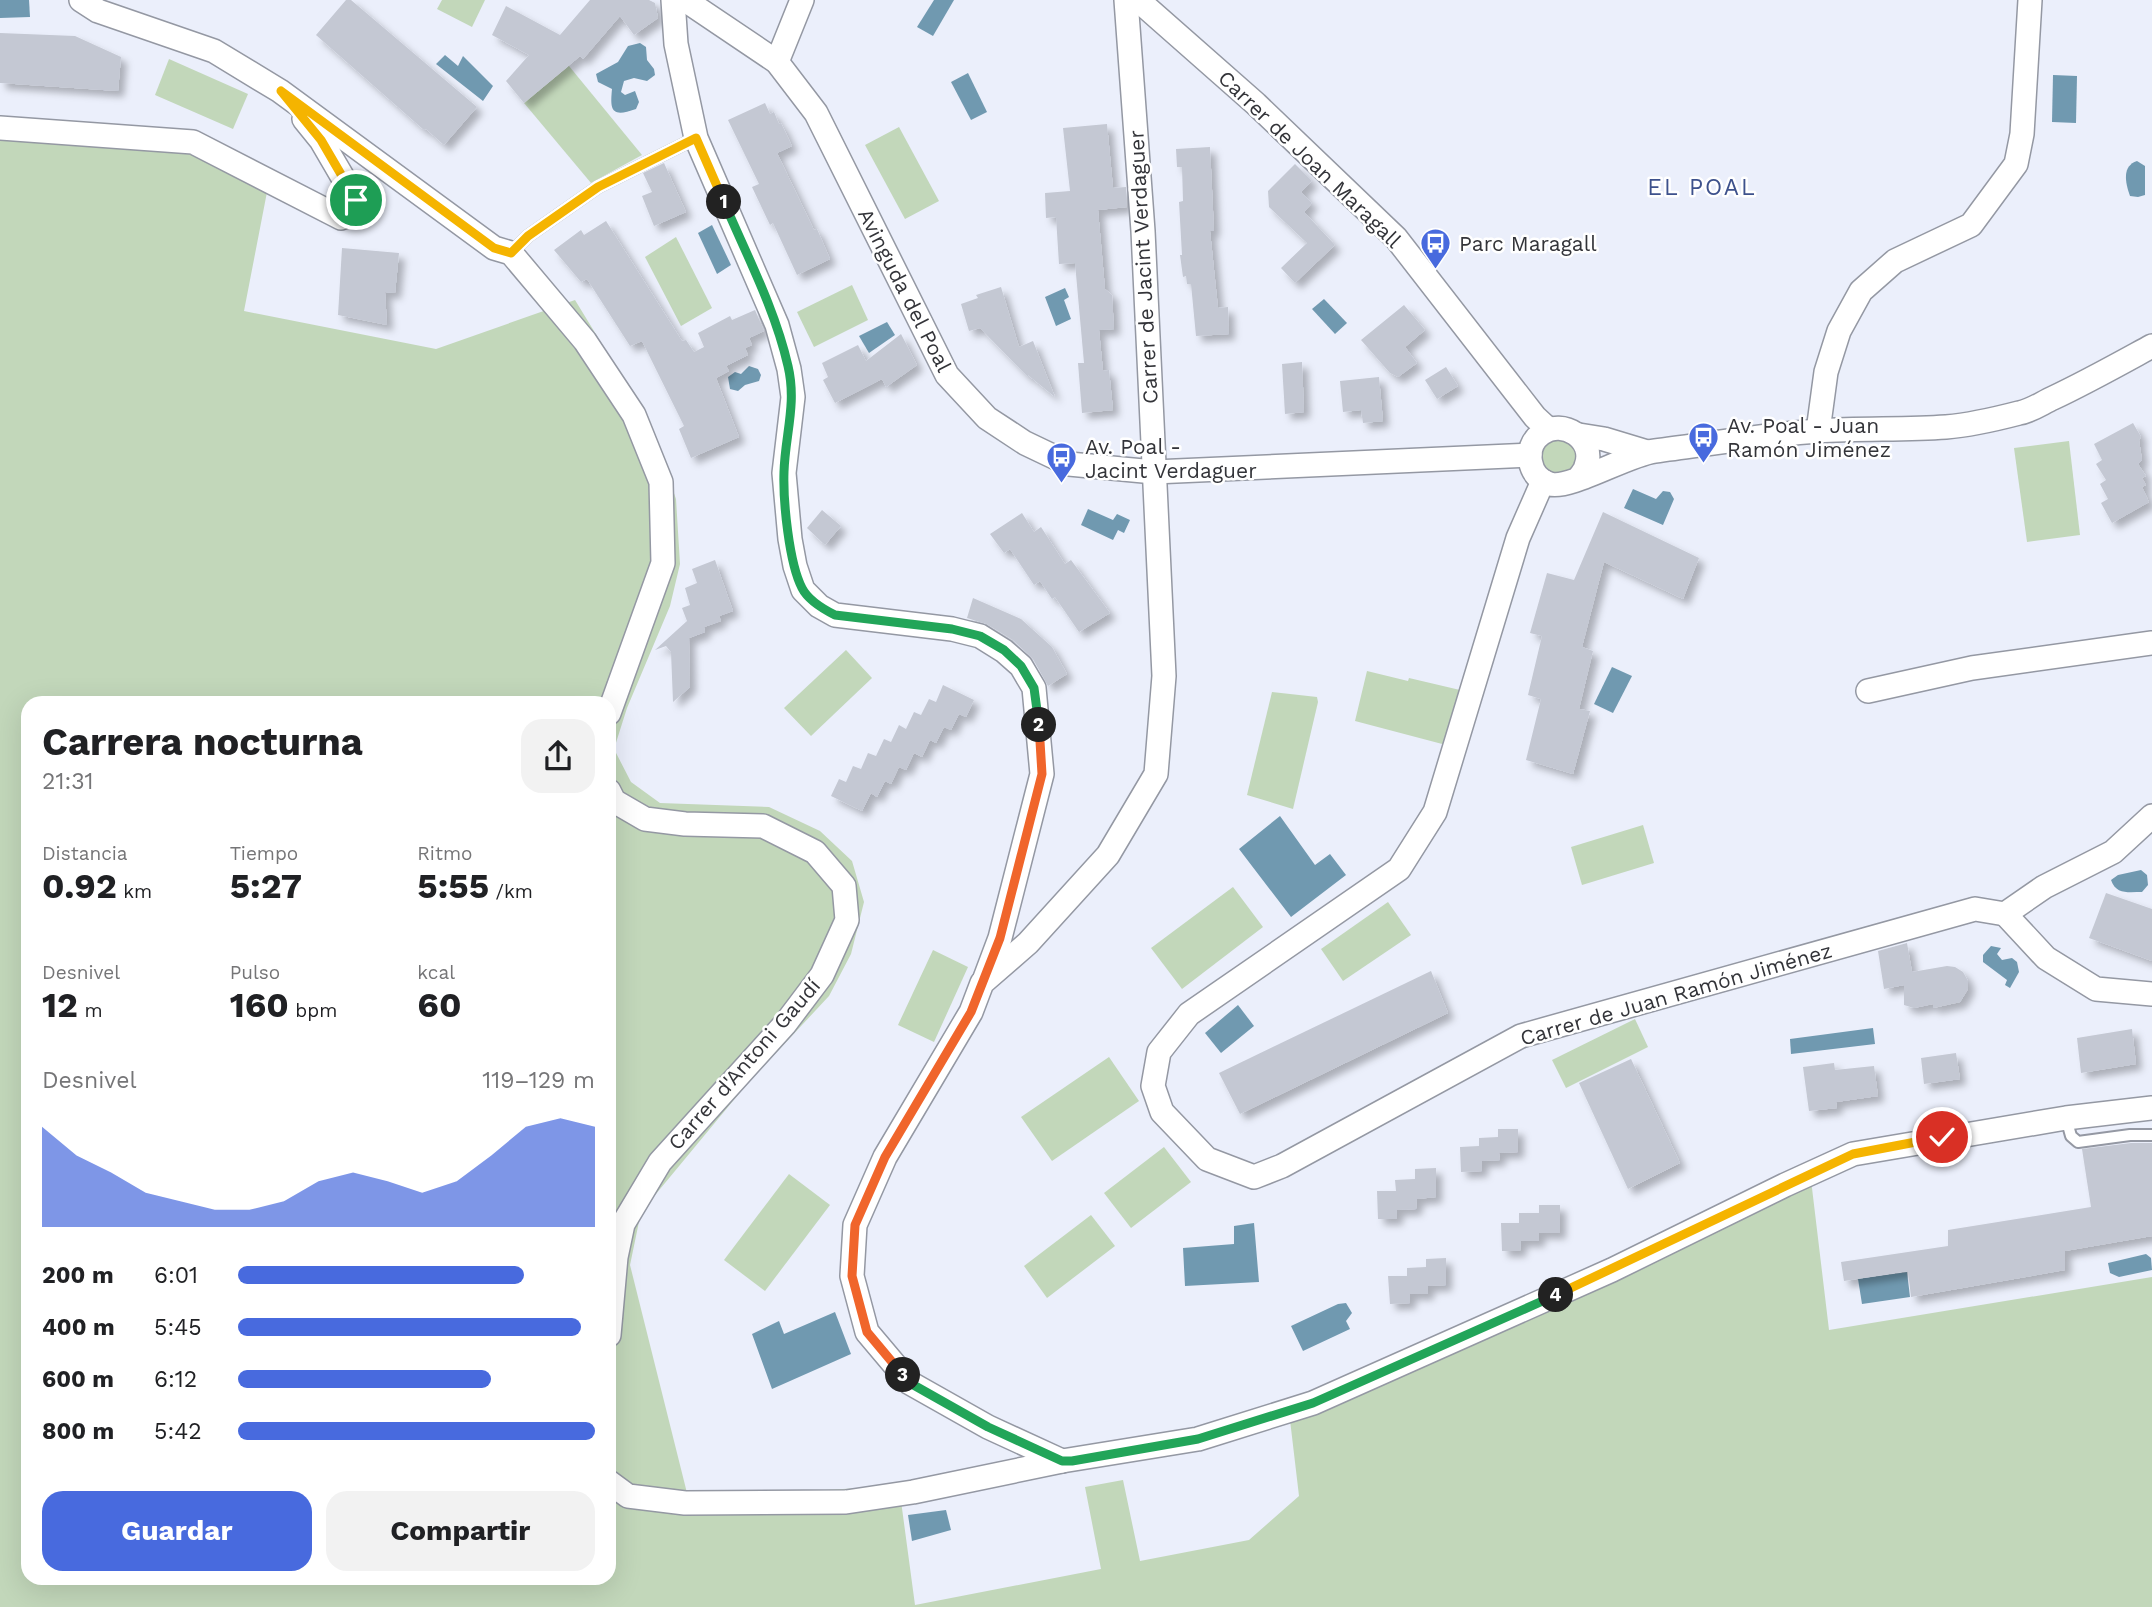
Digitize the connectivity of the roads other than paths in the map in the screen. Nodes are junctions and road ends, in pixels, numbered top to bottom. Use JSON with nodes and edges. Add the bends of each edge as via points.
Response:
{"nodes":[{"id":1,"x":81,"y":0,"type":"edge"},
{"id":2,"x":673,"y":0,"type":"edge"},
{"id":3,"x":685,"y":0,"type":"edge"},
{"id":4,"x":802,"y":0,"type":"edge"},
{"id":5,"x":1126,"y":0,"type":"edge"},
{"id":6,"x":1138,"y":0,"type":"edge"},
{"id":7,"x":2030,"y":0,"type":"edge"},
{"id":8,"x":777,"y":62,"type":"junction"},
{"id":9,"x":281,"y":91,"type":"junction"},
{"id":10,"x":0,"y":128,"type":"edge"},
{"id":11,"x":696,"y":138,"type":"junction"},
{"id":12,"x":511,"y":253,"type":"junction"},
{"id":13,"x":2152,"y":346,"type":"edge"},
{"id":14,"x":1548,"y":429,"type":"junction"},
{"id":15,"x":1818,"y":431,"type":"junction"},
{"id":16,"x":1579,"y":435,"type":"junction"},
{"id":17,"x":1647,"y":452,"type":"junction"},
{"id":18,"x":1530,"y":455,"type":"junction"},
{"id":19,"x":1154,"y":472,"type":"junction"},
{"id":20,"x":1578,"y":480,"type":"junction"},
{"id":21,"x":1543,"y":481,"type":"junction"},
{"id":22,"x":2152,"y":643,"type":"edge"},
{"id":23,"x":1868,"y":691,"type":"dead end"},
{"id":24,"x":615,"y":696,"type":"edge"},
{"id":25,"x":616,"y":802,"type":"edge"},
{"id":26,"x":2152,"y":816,"type":"edge"},
{"id":27,"x":2005,"y":914,"type":"junction"},
{"id":28,"x":982,"y":983,"type":"junction"},
{"id":29,"x":2152,"y":994,"type":"edge"},
{"id":30,"x":2152,"y":1108,"type":"edge"},
{"id":31,"x":2066,"y":1118,"type":"junction"},
{"id":32,"x":2152,"y":1135,"type":"edge"},
{"id":33,"x":616,"y":1257,"type":"edge"},
{"id":34,"x":1062,"y":1461,"type":"junction"},
{"id":35,"x":616,"y":1487,"type":"edge"}],
"edges":[{"from":1,"to":9,"type":"street","via":[[214,51]]},
{"from":2,"to":11,"type":"street","via":[[676,44]]},
{"from":3,"to":8,"type":"street","name":"Avinguda del Poal"},
{"from":4,"to":8,"type":"street"},
{"from":5,"to":19,"type":"street","name":"Carrer de Jacint Verdaguer"},
{"from":6,"to":14,"type":"street","name":"Carrer de Joan Maragall","via":[[1256,104],[1396,238]]},
{"from":7,"to":15,"type":"street","via":[[2022,134],[2015,164],[1971,225],[1895,261],[1861,291],[1839,331],[1826,372]]},
{"from":8,"to":19,"type":"street","name":"Avinguda del Poal","via":[[816,113],[947,375],[987,418],[1069,464]]},
{"from":9,"to":10,"type":"street","via":[[321,140],[356,200],[356,211],[341,218],[193,142]]},
{"from":9,"to":12,"type":"street","via":[[494,248]]},
{"from":11,"to":12,"type":"lane","via":[[598,187]]},
{"from":11,"to":28,"type":"street","via":[[777,325],[789,369],[793,397],[784,473],[790,539],[803,590],[819,607],[835,615],[980,636],[1021,666],[1034,688],[1042,774],[1000,938]]},
{"from":12,"to":24,"type":"street","via":[[585,341],[634,415],[661,482],[663,563]]},
{"from":13,"to":15,"type":"street","via":[[2023,412],[1948,426]]},
{"from":14,"to":16,"type":"street","via":[[1570,429]]},
{"from":14,"to":18,"type":"street","via":[[1532,444]]},
{"from":15,"to":17,"type":"street"},
{"from":16,"to":17,"type":"street"},
{"from":16,"to":20,"type":"street","via":[[1587,449],[1587,466]]},
{"from":17,"to":20,"type":"street"},
{"from":18,"to":19,"type":"street","name":"Avinguda del Poal"},
{"from":18,"to":21,"type":"street","via":[[1533,470]]},
{"from":19,"to":28,"type":"street","name":"Carrer de Jacint Verdaguer","via":[[1164,676],[1156,774],[1108,855],[1028,943]]},
{"from":20,"to":21,"type":"street","via":[[1558,486]]},
{"from":21,"to":27,"type":"street","name":"Carrer de Juan Ramón Jiménez","via":[[1518,538],[1435,812],[1399,869],[1189,1014],[1159,1052],[1153,1086],[1162,1112],[1207,1159],[1254,1177],[1521,1036],[1975,909]]},
{"from":22,"to":23,"type":"street","via":[[1972,668]]},
{"from":25,"to":33,"type":"street","name":"Carrer d'Antoni Gaudí","via":[[645,819],[763,826],[815,852],[844,886],[847,920],[822,975],[785,1024],[660,1162],[623,1224]]},
{"from":26,"to":27,"type":"street","via":[[2113,852],[2044,887]]},
{"from":27,"to":29,"type":"street","via":[[2046,958],[2096,989]]},
{"from":28,"to":34,"type":"street","name":"Carrer de Jacint Verdaguer","via":[[971,1012],[885,1157],[855,1225],[852,1276],[867,1332],[910,1383],[988,1427]]},
{"from":30,"to":31,"type":"street"},
{"from":31,"to":32,"type":"lane","via":[[2071,1136],[2078,1142]]},
{"from":31,"to":34,"type":"street","via":[[1853,1154],[1612,1270],[1313,1403],[1198,1439]]},
{"from":34,"to":35,"type":"street","via":[[846,1502],[685,1503],[628,1496]]}]}
